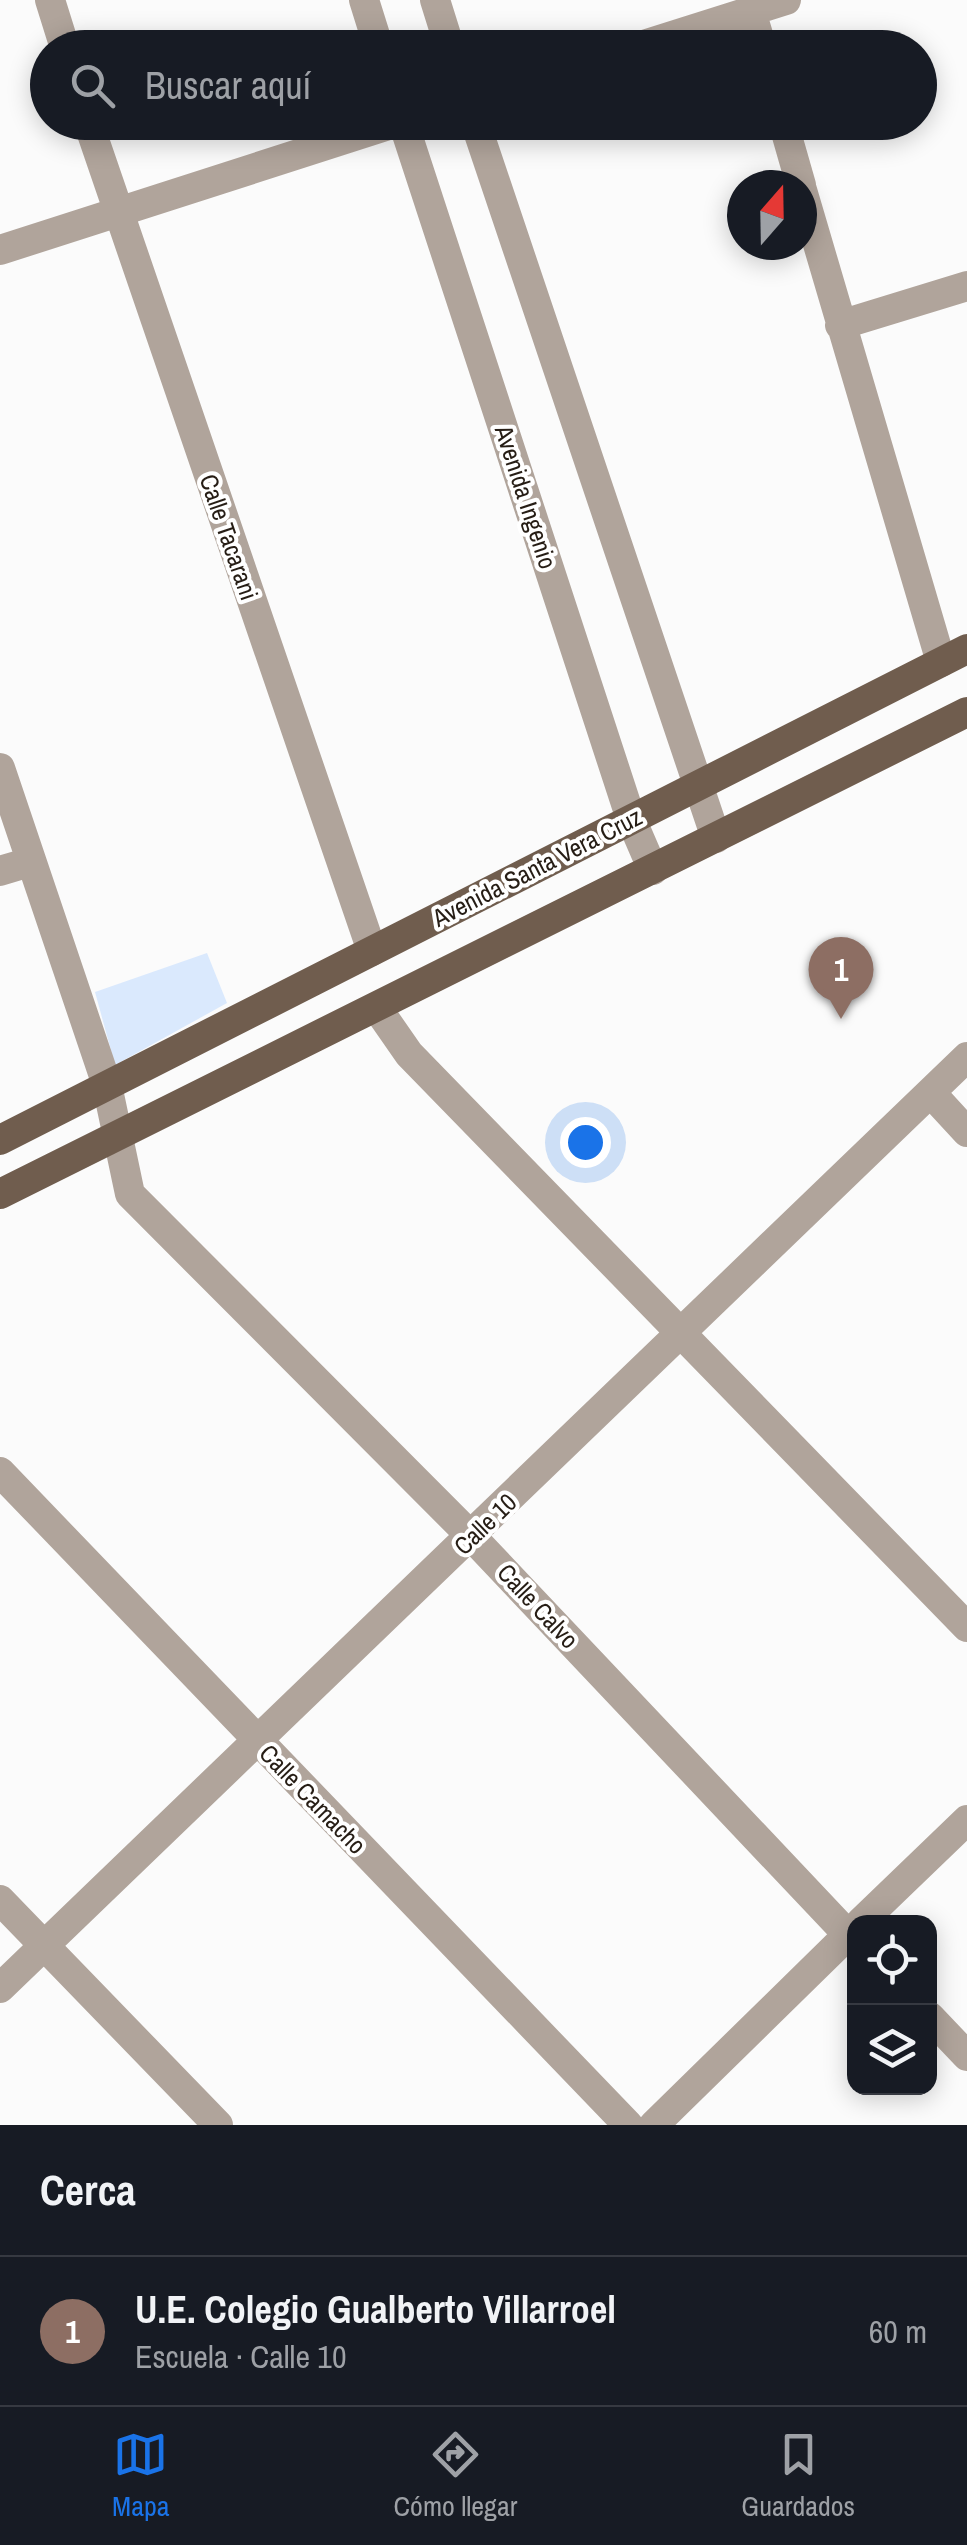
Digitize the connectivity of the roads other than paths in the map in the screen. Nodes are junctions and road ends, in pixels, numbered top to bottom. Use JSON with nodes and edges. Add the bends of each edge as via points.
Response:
{"nodes":[{"id":1,"x":50,"y":0,"type":"edge"},
{"id":2,"x":364,"y":0,"type":"edge"},
{"id":3,"x":435,"y":0,"type":"edge"},
{"id":4,"x":786,"y":0,"type":"edge"},
{"id":5,"x":751,"y":11,"type":"junction"},
{"id":6,"x":59,"y":30,"type":"edge"},
{"id":7,"x":373,"y":30,"type":"edge"},
{"id":8,"x":444,"y":30,"type":"edge"},
{"id":9,"x":691,"y":30,"type":"edge"},
{"id":10,"x":757,"y":30,"type":"edge"},
{"id":11,"x":94,"y":140,"type":"edge"},
{"id":12,"x":343,"y":140,"type":"edge"},
{"id":13,"x":407,"y":140,"type":"edge"},
{"id":14,"x":481,"y":140,"type":"edge"},
{"id":15,"x":788,"y":140,"type":"edge"},
{"id":16,"x":796,"y":170,"type":"edge"},
{"id":17,"x":116,"y":211,"type":"junction"},
{"id":18,"x":817,"y":244,"type":"edge"},
{"id":19,"x":0,"y":250,"type":"edge"},
{"id":20,"x":967,"y":286,"type":"edge"},
{"id":21,"x":840,"y":325,"type":"junction"},
{"id":22,"x":954,"y":656,"type":"edge"},
{"id":23,"x":967,"y":712,"type":"edge"},
{"id":24,"x":0,"y":768,"type":"edge"},
{"id":25,"x":696,"y":787,"type":"junction"},
{"id":26,"x":632,"y":819,"type":"junction"},
{"id":27,"x":716,"y":838,"type":"junction"},
{"id":28,"x":30,"y":862,"type":"junction"},
{"id":29,"x":652,"y":870,"type":"junction"},
{"id":30,"x":0,"y":871,"type":"edge"},
{"id":31,"x":372,"y":951,"type":"junction"},
{"id":32,"x":376,"y":1008,"type":"junction"},
{"id":33,"x":967,"y":1057,"type":"edge"},
{"id":34,"x":107,"y":1085,"type":"junction"},
{"id":35,"x":931,"y":1093,"type":"junction"},
{"id":36,"x":967,"y":1132,"type":"edge"},
{"id":37,"x":116,"y":1135,"type":"junction"},
{"id":38,"x":0,"y":1140,"type":"edge"},
{"id":39,"x":0,"y":1194,"type":"edge"},
{"id":40,"x":680,"y":1336,"type":"junction"},
{"id":41,"x":0,"y":1472,"type":"edge"},
{"id":42,"x":472,"y":1537,"type":"junction"},
{"id":43,"x":967,"y":1627,"type":"edge"},
{"id":44,"x":258,"y":1743,"type":"junction"},
{"id":45,"x":967,"y":1820,"type":"edge"},
{"id":46,"x":0,"y":1900,"type":"edge"},
{"id":47,"x":872,"y":1915,"type":"edge"},
{"id":48,"x":847,"y":1924,"type":"edge"},
{"id":49,"x":847,"y":1940,"type":"edge"},
{"id":50,"x":45,"y":1945,"type":"junction"},
{"id":51,"x":0,"y":1988,"type":"edge"},
{"id":52,"x":937,"y":2024,"type":"edge"},
{"id":53,"x":967,"y":2056,"type":"edge"},
{"id":54,"x":218,"y":2125,"type":"edge"},
{"id":55,"x":628,"y":2125,"type":"edge"},
{"id":56,"x":654,"y":2125,"type":"edge"}],
"edges":[{"from":1,"to":6,"type":"street"},
{"from":2,"to":7,"type":"street"},
{"from":3,"to":8,"type":"street"},
{"from":4,"to":5,"type":"street"},
{"from":5,"to":9,"type":"street"},
{"from":5,"to":10,"type":"street"},
{"from":11,"to":17,"type":"street","name":"Calle Tacarani"},
{"from":12,"to":17,"type":"street"},
{"from":13,"to":26,"type":"street","name":"Avenida Ingenio"},
{"from":14,"to":25,"type":"street"},
{"from":15,"to":16,"type":"street"},
{"from":17,"to":19,"type":"street"},
{"from":17,"to":31,"type":"street","name":"Calle Tacarani"},
{"from":18,"to":21,"type":"street"},
{"from":20,"to":21,"type":"street"},
{"from":21,"to":22,"type":"street"},
{"from":22,"to":25,"type":"main road","name":"Avenida Santa Vera Cruz"},
{"from":23,"to":27,"type":"main road"},
{"from":24,"to":28,"type":"street","name":"Calle Calvo"},
{"from":25,"to":26,"type":"main road","name":"Avenida Santa Vera Cruz"},
{"from":25,"to":27,"type":"street"},
{"from":26,"to":29,"type":"street","name":"Avenida Ingenio"},
{"from":26,"to":31,"type":"main road","name":"Avenida Santa Vera Cruz"},
{"from":27,"to":29,"type":"main road"},
{"from":28,"to":30,"type":"street"},
{"from":28,"to":34,"type":"street","name":"Calle Calvo"},
{"from":29,"to":32,"type":"main road"},
{"from":31,"to":34,"type":"main road","name":"Avenida Santa Vera Cruz"},
{"from":32,"to":37,"type":"main road"},
{"from":32,"to":40,"type":"street","via":[[409,1054]]},
{"from":33,"to":35,"type":"street","name":"Calle 10"},
{"from":34,"to":37,"type":"street","name":"Calle Calvo"},
{"from":34,"to":38,"type":"main road","name":"Avenida Santa Vera Cruz"},
{"from":35,"to":36,"type":"street"},
{"from":35,"to":40,"type":"street","name":"Calle 10"},
{"from":37,"to":39,"type":"main road"},
{"from":37,"to":42,"type":"street","name":"Calle Calvo","via":[[130,1194]]},
{"from":40,"to":42,"type":"street","name":"Calle 10"},
{"from":40,"to":43,"type":"street"},
{"from":41,"to":44,"type":"street","name":"Calle Camacho"},
{"from":42,"to":44,"type":"street","name":"Calle 10"},
{"from":42,"to":48,"type":"street","name":"Calle Calvo"},
{"from":44,"to":50,"type":"street","name":"Calle 10"},
{"from":44,"to":55,"type":"street","name":"Calle Camacho"},
{"from":45,"to":47,"type":"street"},
{"from":46,"to":50,"type":"street"},
{"from":49,"to":56,"type":"street"},
{"from":50,"to":51,"type":"street","name":"Calle 10"},
{"from":50,"to":54,"type":"street"},
{"from":52,"to":53,"type":"street"}]}
